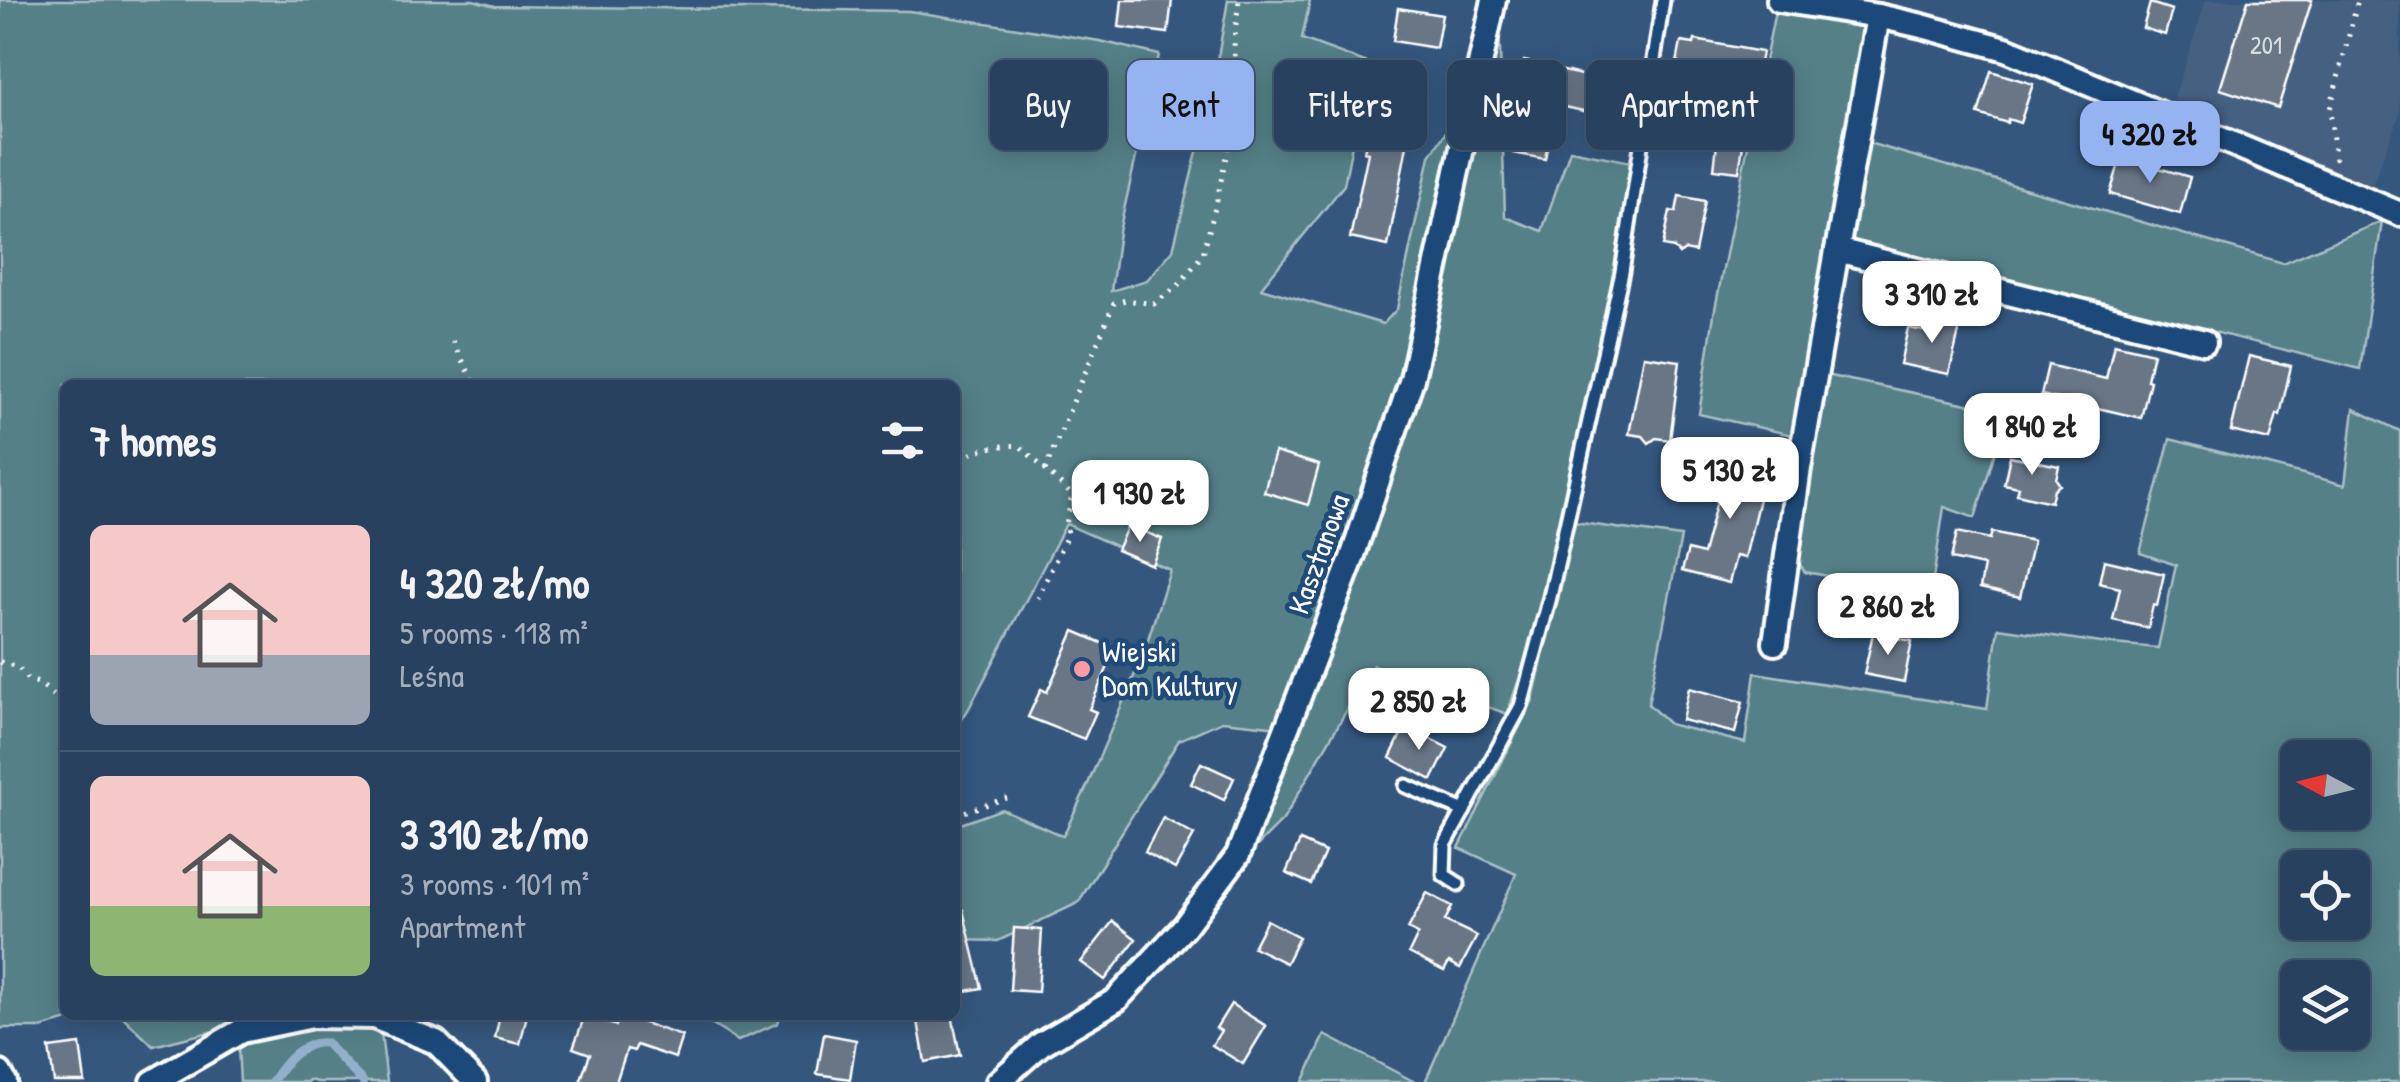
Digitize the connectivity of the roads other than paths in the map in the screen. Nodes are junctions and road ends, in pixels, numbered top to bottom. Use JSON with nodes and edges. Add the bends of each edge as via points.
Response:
{"nodes":[{"id":1,"x":1494,"y":0,"type":"edge"},
{"id":2,"x":1663,"y":0,"type":"edge"},
{"id":3,"x":1779,"y":0,"type":"edge"},
{"id":4,"x":1878,"y":16,"type":"junction"},
{"id":5,"x":2400,"y":214,"type":"edge"},
{"id":6,"x":1837,"y":250,"type":"junction"},
{"id":7,"x":2204,"y":342,"type":"dead end"},
{"id":8,"x":1775,"y":643,"type":"dead end"},
{"id":9,"x":1406,"y":786,"type":"dead end"},
{"id":10,"x":1464,"y":810,"type":"junction"},
{"id":11,"x":1458,"y":884,"type":"dead end"},
{"id":12,"x":293,"y":1020,"type":"edge"},
{"id":13,"x":381,"y":1020,"type":"edge"},
{"id":14,"x":0,"y":1073,"type":"edge"},
{"id":15,"x":5,"y":1082,"type":"edge"},
{"id":16,"x":154,"y":1082,"type":"edge"},
{"id":17,"x":475,"y":1082,"type":"edge"},
{"id":18,"x":998,"y":1082,"type":"edge"}],
"edges":[{"from":1,"to":18,"type":"street","name":"Kasztanowa","via":[[1412,379],[1238,855],[1116,1000],[1040,1044]]},
{"from":2,"to":10,"type":"lane","via":[[1622,272],[1550,597],[1521,706]]},
{"from":3,"to":4,"type":"street"},
{"from":4,"to":5,"type":"street","via":[[2006,49]]},
{"from":4,"to":6,"type":"street"},
{"from":6,"to":7,"type":"street"},
{"from":6,"to":8,"type":"street"},
{"from":9,"to":10,"type":"lane"},
{"from":10,"to":11,"type":"lane","via":[[1445,844],[1444,875]]},
{"from":12,"to":16,"type":"street","via":[[240,1031]]},
{"from":13,"to":17,"type":"street","via":[[436,1042]]},
{"from":14,"to":15,"type":"street"}]}
